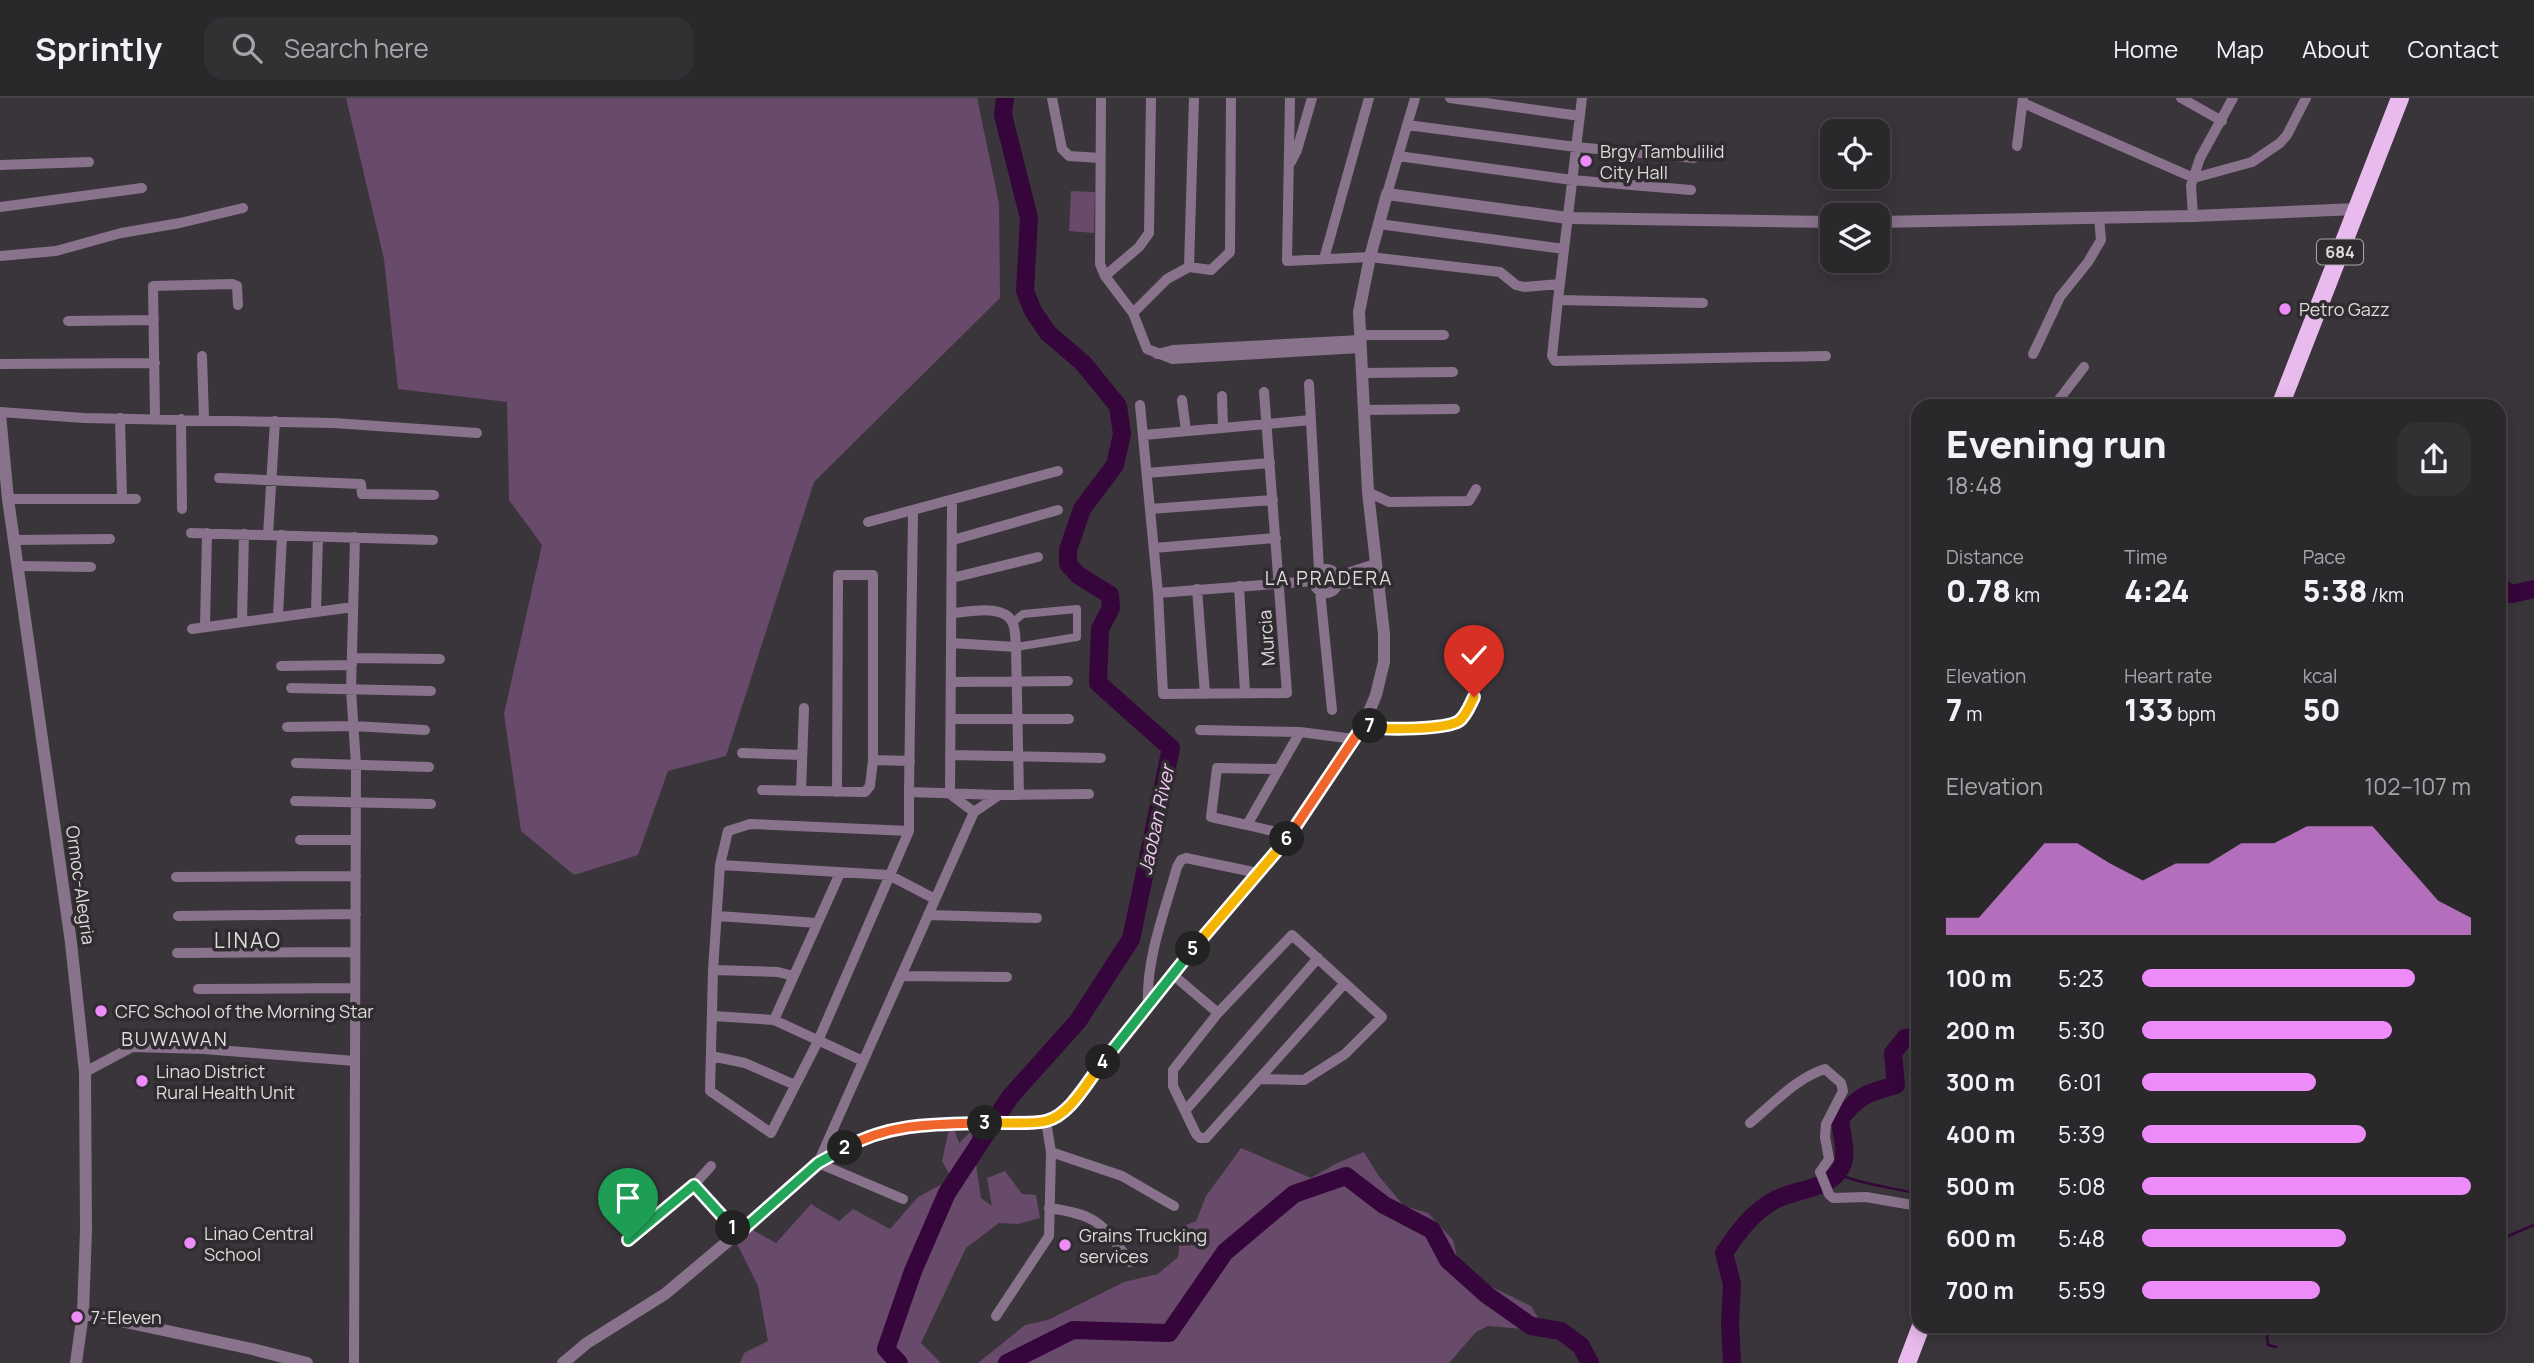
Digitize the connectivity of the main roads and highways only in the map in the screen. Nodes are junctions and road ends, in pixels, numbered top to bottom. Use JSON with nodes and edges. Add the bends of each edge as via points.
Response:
{"nodes":[{"id":1,"x":2399,"y":98,"type":"edge"},
{"id":2,"x":2283,"y":399,"type":"edge"},
{"id":3,"x":1918,"y":1333,"type":"edge"},
{"id":4,"x":1907,"y":1363,"type":"edge"}],
"edges":[{"from":1,"to":2,"type":"highway","number":"684"},
{"from":3,"to":4,"type":"highway"}]}
